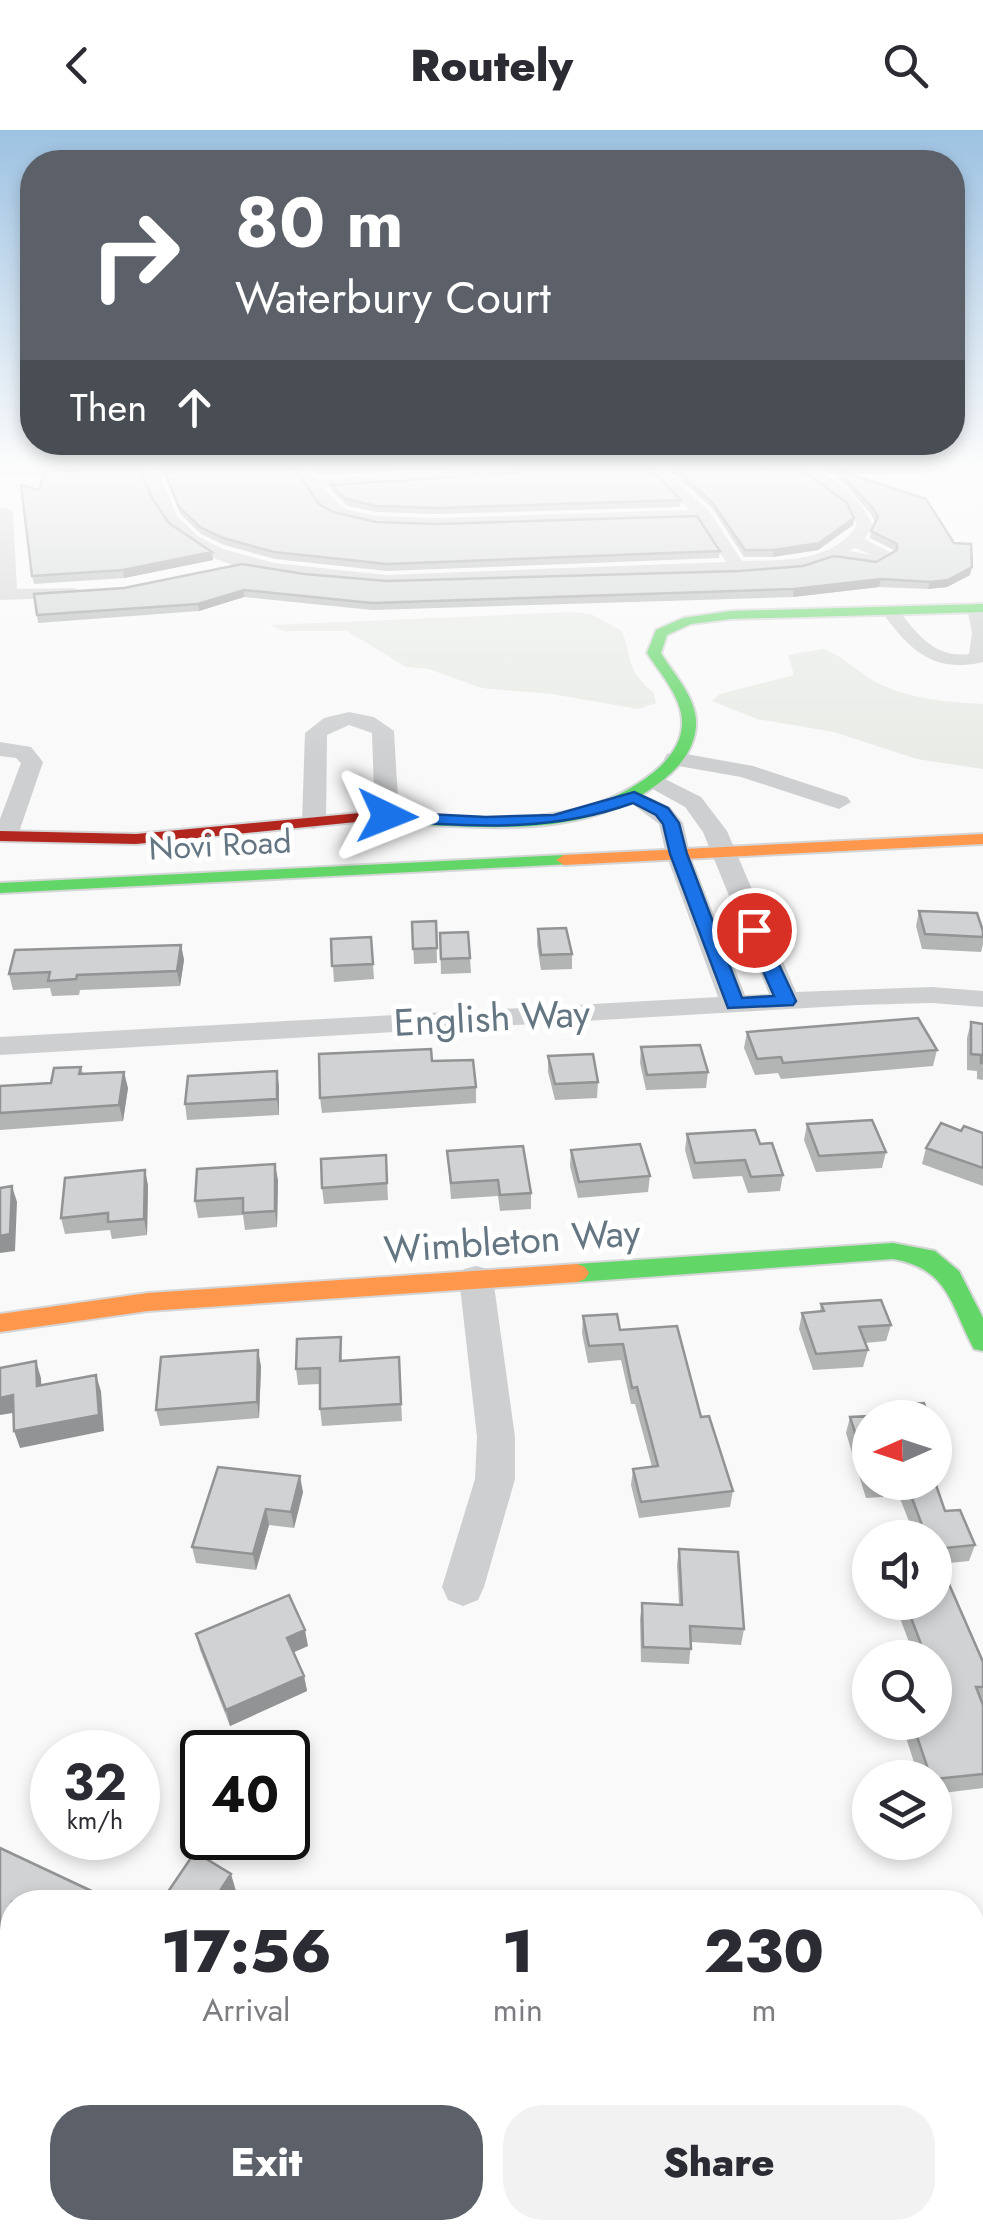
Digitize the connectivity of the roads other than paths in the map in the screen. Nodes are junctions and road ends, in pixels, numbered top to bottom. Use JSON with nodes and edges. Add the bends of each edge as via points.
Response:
{"nodes":[{"id":1,"x":4,"y":566,"type":"edge"},
{"id":2,"x":228,"y":566,"type":"edge"},
{"id":3,"x":278,"y":566,"type":"edge"},
{"id":4,"x":776,"y":566,"type":"edge"},
{"id":5,"x":739,"y":568,"type":"joint"},
{"id":6,"x":209,"y":573,"type":"edge"},
{"id":7,"x":98,"y":592,"type":"edge"},
{"id":8,"x":4,"y":595,"type":"edge"},
{"id":9,"x":979,"y":608,"type":"edge"},
{"id":10,"x":891,"y":612,"type":"junction"},
{"id":11,"x":0,"y":749,"type":"edge"},
{"id":12,"x":675,"y":759,"type":"junction"},
{"id":13,"x":658,"y":782,"type":"junction"},
{"id":14,"x":634,"y":797,"type":"junction"},
{"id":15,"x":839,"y":802,"type":"dead end"},
{"id":16,"x":387,"y":816,"type":"junction"},
{"id":17,"x":314,"y":822,"type":"junction"},
{"id":18,"x":3,"y":835,"type":"edge"},
{"id":19,"x":983,"y":838,"type":"edge"},
{"id":20,"x":724,"y":852,"type":"junction"},
{"id":21,"x":678,"y":854,"type":"junction"},
{"id":22,"x":0,"y":888,"type":"edge"},
{"id":23,"x":983,"y":999,"type":"edge"},
{"id":24,"x":786,"y":1001,"type":"junction"},
{"id":25,"x":735,"y":1004,"type":"junction"},
{"id":26,"x":0,"y":1046,"type":"edge"},
{"id":27,"x":476,"y":1278,"type":"junction"},
{"id":28,"x":0,"y":1323,"type":"edge"},
{"id":29,"x":983,"y":1342,"type":"edge"},
{"id":30,"x":462,"y":1587,"type":"dead end"}],
"edges":[{"from":1,"to":8,"type":"street"},
{"from":2,"to":6,"type":"street"},
{"from":3,"to":5,"type":"street","via":[[387,580]]},
{"from":4,"to":5,"type":"street"},
{"from":7,"to":8,"type":"street"},
{"from":9,"to":10,"type":"street"},
{"from":9,"to":10,"type":"street","via":[[982,647],[970,660],[924,654]]},
{"from":10,"to":12,"type":"street","via":[[731,614],[660,633],[654,654],[690,705],[689,736]]},
{"from":11,"to":18,"type":"street","via":[[23,752],[32,762]]},
{"from":12,"to":13,"type":"street"},
{"from":12,"to":15,"type":"street","via":[[744,771]]},
{"from":13,"to":14,"type":"street"},
{"from":13,"to":20,"type":"street","via":[[702,812]]},
{"from":14,"to":16,"type":"street","via":[[539,821]]},
{"from":14,"to":21,"type":"street","via":[[671,823]]},
{"from":16,"to":17,"type":"street"},
{"from":16,"to":17,"type":"street","via":[[382,731],[346,719],[316,733]]},
{"from":17,"to":18,"type":"street","via":[[134,839]]},
{"from":19,"to":20,"type":"street","name":"Novi Road"},
{"from":20,"to":21,"type":"street","name":"Novi Road"},
{"from":20,"to":24,"type":"street"},
{"from":21,"to":22,"type":"street","name":"Novi Road"},
{"from":21,"to":25,"type":"street"},
{"from":23,"to":24,"type":"street","name":"English Way","via":[[932,994]]},
{"from":24,"to":25,"type":"street","name":"English Way"},
{"from":25,"to":26,"type":"street","name":"English Way"},
{"from":27,"to":28,"type":"street","name":"Wimbleton Way","via":[[148,1302]]},
{"from":27,"to":29,"type":"street","name":"Wimbleton Way","via":[[893,1251],[927,1257],[950,1277]]},
{"from":27,"to":30,"type":"street","via":[[496,1436],[495,1479]]}]}
